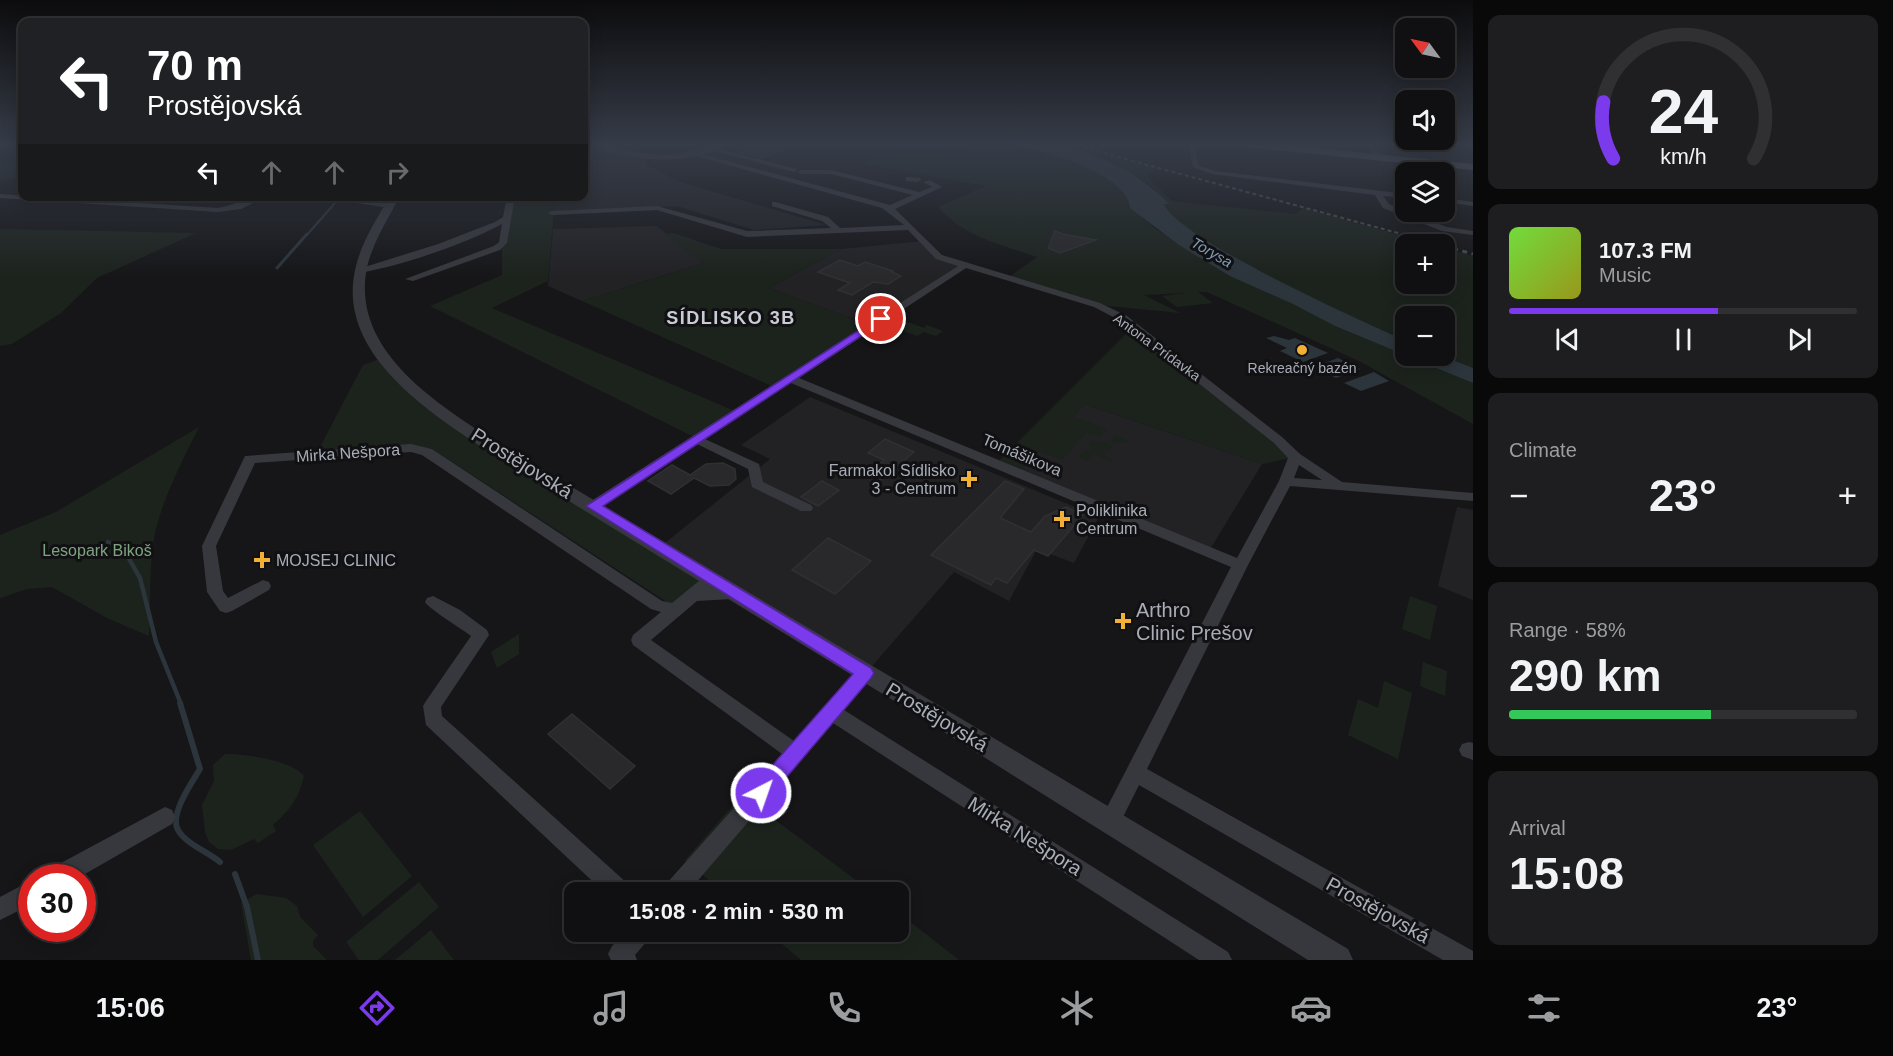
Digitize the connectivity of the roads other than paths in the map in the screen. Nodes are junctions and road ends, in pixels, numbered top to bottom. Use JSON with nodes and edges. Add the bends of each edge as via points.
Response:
{"nodes":[{"id":1,"x":820,"y":189,"type":"edge"},
{"id":2,"x":897,"y":189,"type":"edge"},
{"id":3,"x":934,"y":189,"type":"edge"},
{"id":4,"x":1344,"y":189,"type":"edge"},
{"id":5,"x":1378,"y":193,"type":"junction"},
{"id":6,"x":921,"y":195,"type":"junction"},
{"id":7,"x":1395,"y":195,"type":"edge"},
{"id":8,"x":0,"y":196,"type":"edge"},
{"id":9,"x":18,"y":197,"type":"edge"},
{"id":10,"x":78,"y":201,"type":"edge"},
{"id":11,"x":253,"y":201,"type":"edge"},
{"id":12,"x":343,"y":201,"type":"edge"},
{"id":13,"x":392,"y":201,"type":"edge"},
{"id":14,"x":510,"y":201,"type":"edge"},
{"id":15,"x":1455,"y":202,"type":"edge"},
{"id":16,"x":775,"y":204,"type":"dead end"},
{"id":17,"x":1473,"y":204,"type":"edge"},
{"id":18,"x":890,"y":208,"type":"junction"},
{"id":19,"x":552,"y":213,"type":"dead end"},
{"id":20,"x":505,"y":224,"type":"junction"},
{"id":21,"x":909,"y":227,"type":"junction"},
{"id":22,"x":838,"y":230,"type":"junction"},
{"id":23,"x":1473,"y":233,"type":"edge"},
{"id":24,"x":963,"y":266,"type":"junction"},
{"id":25,"x":360,"y":270,"type":"junction"},
{"id":26,"x":410,"y":279,"type":"dead end"},
{"id":27,"x":790,"y":378,"type":"junction"},
{"id":28,"x":696,"y":439,"type":"junction"},
{"id":29,"x":1295,"y":457,"type":"junction"},
{"id":30,"x":1286,"y":481,"type":"junction"},
{"id":31,"x":1338,"y":485,"type":"junction"},
{"id":32,"x":1473,"y":497,"type":"edge"},
{"id":33,"x":593,"y":506,"type":"junction"},
{"id":34,"x":806,"y":508,"type":"dead end"},
{"id":35,"x":1240,"y":565,"type":"junction"},
{"id":36,"x":263,"y":586,"type":"dead end"},
{"id":37,"x":722,"y":586,"type":"junction"},
{"id":38,"x":694,"y":595,"type":"junction"},
{"id":39,"x":433,"y":602,"type":"dead end"},
{"id":40,"x":675,"y":610,"type":"junction"},
{"id":41,"x":865,"y":673,"type":"junction"},
{"id":42,"x":831,"y":712,"type":"junction"},
{"id":43,"x":795,"y":753,"type":"junction"},
{"id":44,"x":1134,"y":772,"type":"junction"},
{"id":45,"x":165,"y":817,"type":"dead end"},
{"id":46,"x":1110,"y":822,"type":"junction"},
{"id":47,"x":81,"y":864,"type":"edge"},
{"id":48,"x":609,"y":882,"type":"edge"},
{"id":49,"x":683,"y":882,"type":"edge"},
{"id":50,"x":18,"y":899,"type":"edge"},
{"id":51,"x":0,"y":909,"type":"edge"},
{"id":52,"x":632,"y":942,"type":"edge"},
{"id":53,"x":620,"y":958,"type":"edge"},
{"id":54,"x":1220,"y":960,"type":"edge"},
{"id":55,"x":1337,"y":960,"type":"edge"},
{"id":56,"x":1466,"y":960,"type":"edge"}],
"edges":[{"from":1,"to":18,"type":"street"},
{"from":2,"to":6,"type":"street"},
{"from":3,"to":6,"type":"street"},
{"from":4,"to":5,"type":"street"},
{"from":5,"to":7,"type":"street"},
{"from":5,"to":23,"type":"street","via":[[1386,206],[1445,229]]},
{"from":6,"to":18,"type":"street"},
{"from":8,"to":9,"type":"street"},
{"from":10,"to":11,"type":"street","via":[[218,210]]},
{"from":12,"to":13,"type":"street","via":[[375,206]]},
{"from":13,"to":25,"type":"street","name":"Prostějovská"},
{"from":14,"to":20,"type":"street"},
{"from":15,"to":17,"type":"street"},
{"from":16,"to":22,"type":"street","via":[[825,219]]},
{"from":18,"to":21,"type":"street","name":"Antona Prídavka"},
{"from":19,"to":22,"type":"street","via":[[657,208],[747,234]]},
{"from":20,"to":25,"type":"street"},
{"from":20,"to":26,"type":"street","via":[[503,243],[497,248]]},
{"from":21,"to":22,"type":"street"},
{"from":21,"to":24,"type":"street","name":"Antona Prídavka","via":[[925,247]]},
{"from":24,"to":27,"type":"street"},
{"from":24,"to":29,"type":"street","name":"Antona Prídavka","via":[[1097,305],[1123,318]]},
{"from":25,"to":33,"type":"street","name":"Prostějovská","via":[[357,291],[363,325],[385,361],[418,394],[467,429]]},
{"from":27,"to":28,"type":"street"},
{"from":27,"to":35,"type":"street","name":"Tomášikova"},
{"from":28,"to":33,"type":"street"},
{"from":28,"to":34,"type":"street","via":[[754,467],[757,484]]},
{"from":29,"to":30,"type":"street"},
{"from":29,"to":31,"type":"street","name":"Antona Prídavka"},
{"from":30,"to":31,"type":"street","name":"Antona Prídavka"},
{"from":30,"to":35,"type":"street"},
{"from":31,"to":32,"type":"street","name":"Antona Prídavka"},
{"from":33,"to":37,"type":"street","name":"Prostějovská"},
{"from":35,"to":44,"type":"street"},
{"from":36,"to":40,"type":"street","name":"Mirka Nešpora","via":[[226,607],[214,592],[209,546],[250,459],[411,448],[427,452],[657,605]]},
{"from":37,"to":38,"type":"street"},
{"from":37,"to":38,"type":"street"},
{"from":37,"to":41,"type":"street","name":"Prostějovská"},
{"from":38,"to":40,"type":"street"},
{"from":39,"to":48,"type":"street","via":[[481,635],[432,706],[433,719]]},
{"from":40,"to":43,"type":"street","via":[[639,640]]},
{"from":41,"to":42,"type":"street"},
{"from":41,"to":46,"type":"street","name":"Prostějovská"},
{"from":42,"to":43,"type":"street"},
{"from":42,"to":54,"type":"street","name":"Mirka Nešpora"},
{"from":43,"to":49,"type":"street"},
{"from":44,"to":46,"type":"street"},
{"from":44,"to":56,"type":"street","name":"Prostějovská"},
{"from":45,"to":47,"type":"street"},
{"from":46,"to":55,"type":"street","name":"Prostějovská"},
{"from":50,"to":51,"type":"street"},
{"from":52,"to":53,"type":"street"}]}
